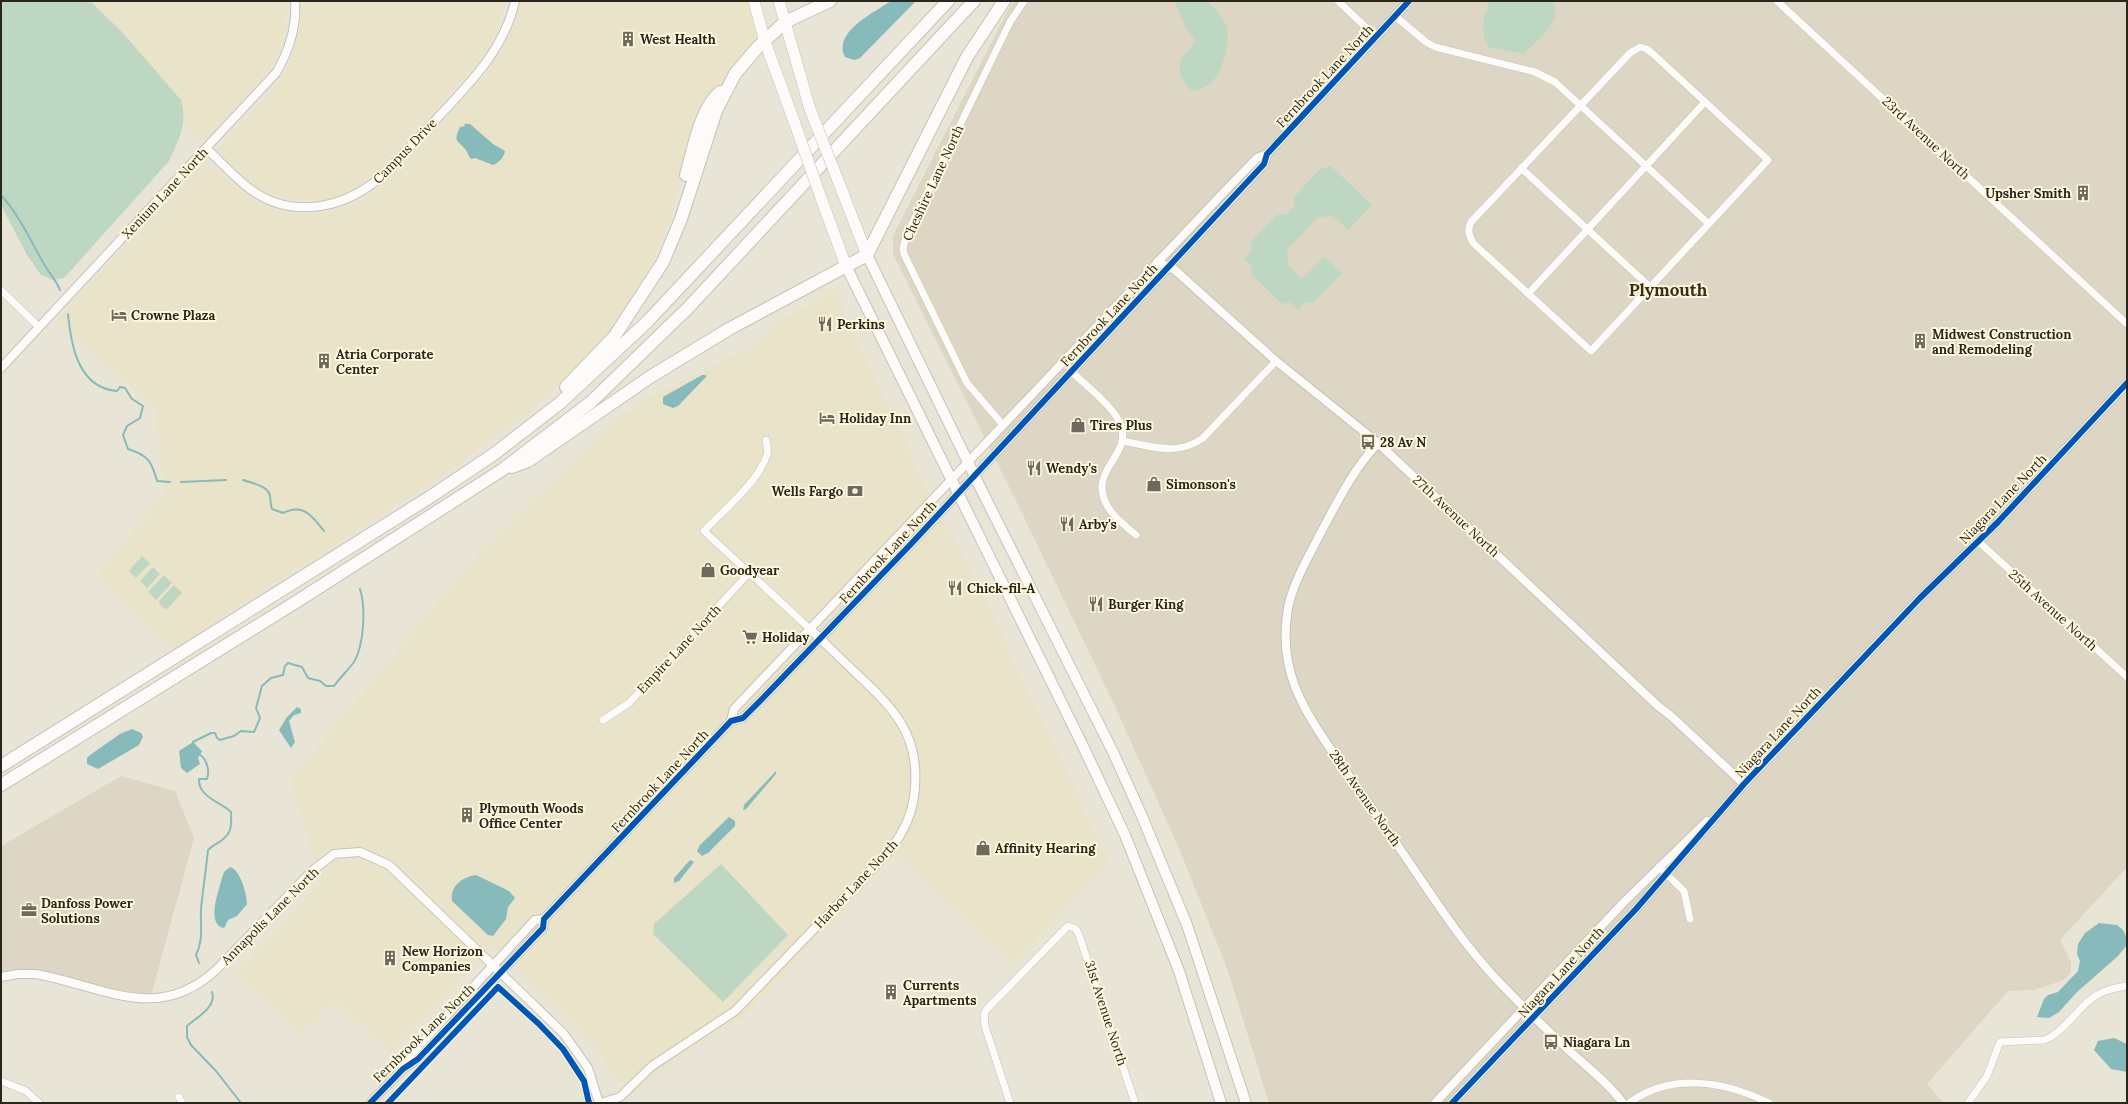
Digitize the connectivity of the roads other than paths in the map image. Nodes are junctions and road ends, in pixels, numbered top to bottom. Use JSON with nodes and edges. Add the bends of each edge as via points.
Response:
{"nodes":[{"id":1,"x":295,"y":1,"type":"edge"},
{"id":2,"x":515,"y":1,"type":"edge"},
{"id":3,"x":754,"y":1,"type":"edge"},
{"id":4,"x":779,"y":1,"type":"edge"},
{"id":5,"x":830,"y":1,"type":"edge"},
{"id":6,"x":948,"y":1,"type":"edge"},
{"id":7,"x":974,"y":1,"type":"edge"},
{"id":8,"x":1004,"y":1,"type":"edge"},
{"id":9,"x":1024,"y":1,"type":"edge"},
{"id":10,"x":1338,"y":1,"type":"edge"},
{"id":11,"x":1410,"y":1,"type":"edge"},
{"id":12,"x":1777,"y":1,"type":"edge"},
{"id":13,"x":1395,"y":16,"type":"junction"},
{"id":14,"x":785,"y":22,"type":"junction"},
{"id":15,"x":1376,"y":37,"type":"junction"},
{"id":16,"x":765,"y":42,"type":"junction"},
{"id":17,"x":1705,"y":102,"type":"junction"},
{"id":18,"x":1580,"y":105,"type":"junction"},
{"id":19,"x":207,"y":149,"type":"junction"},
{"id":20,"x":1267,"y":154,"type":"junction"},
{"id":21,"x":1646,"y":166,"type":"junction"},
{"id":22,"x":1521,"y":168,"type":"junction"},
{"id":23,"x":1709,"y":224,"type":"junction"},
{"id":24,"x":1587,"y":229,"type":"junction"},
{"id":25,"x":867,"y":255,"type":"junction"},
{"id":26,"x":1157,"y":262,"type":"junction"},
{"id":27,"x":846,"y":266,"type":"junction"},
{"id":28,"x":1169,"y":267,"type":"junction"},
{"id":29,"x":1650,"y":287,"type":"junction"},
{"id":30,"x":1,"y":290,"type":"edge"},
{"id":31,"x":1528,"y":294,"type":"junction"},
{"id":32,"x":2127,"y":324,"type":"edge"},
{"id":33,"x":39,"y":327,"type":"junction"},
{"id":34,"x":1276,"y":361,"type":"junction"},
{"id":35,"x":1,"y":368,"type":"edge"},
{"id":36,"x":1071,"y":371,"type":"junction"},
{"id":37,"x":2127,"y":383,"type":"edge"},
{"id":38,"x":1003,"y":425,"type":"junction"},
{"id":39,"x":766,"y":440,"type":"dead end"},
{"id":40,"x":1122,"y":441,"type":"junction"},
{"id":41,"x":1378,"y":443,"type":"junction"},
{"id":42,"x":968,"y":462,"type":"junction"},
{"id":43,"x":502,"y":470,"type":"junction"},
{"id":44,"x":975,"y":476,"type":"junction"},
{"id":45,"x":951,"y":480,"type":"junction"},
{"id":46,"x":958,"y":494,"type":"junction"},
{"id":47,"x":430,"y":497,"type":"junction"},
{"id":48,"x":1136,"y":535,"type":"dead end"},
{"id":49,"x":1979,"y":542,"type":"junction"},
{"id":50,"x":750,"y":572,"type":"junction"},
{"id":51,"x":810,"y":629,"type":"junction"},
{"id":52,"x":821,"y":639,"type":"junction"},
{"id":53,"x":2127,"y":677,"type":"edge"},
{"id":54,"x":603,"y":720,"type":"dead end"},
{"id":55,"x":731,"y":721,"type":"junction"},
{"id":56,"x":1,"y":766,"type":"edge"},
{"id":57,"x":1744,"y":784,"type":"junction"},
{"id":58,"x":1,"y":785,"type":"edge"},
{"id":59,"x":1729,"y":800,"type":"junction"},
{"id":60,"x":1659,"y":867,"type":"junction"},
{"id":61,"x":1667,"y":874,"type":"junction"},
{"id":62,"x":544,"y":919,"type":"junction"},
{"id":63,"x":1690,"y":919,"type":"dead end"},
{"id":64,"x":493,"y":964,"type":"junction"},
{"id":65,"x":501,"y":973,"type":"junction"},
{"id":66,"x":1,"y":978,"type":"edge"},
{"id":67,"x":2127,"y":986,"type":"edge"},
{"id":68,"x":1524,"y":1008,"type":"junction"},
{"id":69,"x":1533,"y":1017,"type":"junction"},
{"id":70,"x":403,"y":1069,"type":"junction"},
{"id":71,"x":1,"y":1081,"type":"edge"},
{"id":72,"x":39,"y":1103,"type":"edge"},
{"id":73,"x":370,"y":1103,"type":"edge"},
{"id":74,"x":600,"y":1103,"type":"edge"},
{"id":75,"x":1010,"y":1103,"type":"edge"},
{"id":76,"x":1135,"y":1103,"type":"edge"},
{"id":77,"x":1221,"y":1103,"type":"edge"},
{"id":78,"x":1246,"y":1103,"type":"edge"},
{"id":79,"x":1435,"y":1103,"type":"edge"},
{"id":80,"x":1452,"y":1103,"type":"edge"},
{"id":81,"x":1623,"y":1103,"type":"edge"},
{"id":82,"x":1629,"y":1103,"type":"edge"},
{"id":83,"x":1769,"y":1103,"type":"edge"},
{"id":84,"x":1968,"y":1103,"type":"edge"}],
"edges":[{"from":1,"to":19,"type":"street","name":"Xenium Lane North","via":[[295,24],[291,40],[276,74]]},
{"from":2,"to":19,"type":"street","name":"Campus Drive","via":[[497,46],[471,82],[385,173],[359,194],[344,201],[313,207],[296,206],[270,199],[251,189]]},
{"from":3,"to":16,"type":"highway"},
{"from":4,"to":14,"type":"highway"},
{"from":5,"to":14,"type":"highway"},
{"from":6,"to":47,"type":"highway","via":[[647,322],[560,403],[494,454]]},
{"from":7,"to":43,"type":"highway","via":[[639,358],[591,402]]},
{"from":8,"to":25,"type":"highway","via":[[967,57]]},
{"from":9,"to":38,"type":"street","name":"Cheshire Lane North","via":[[1006,29],[907,234],[903,248],[957,366],[980,400]]},
{"from":10,"to":15,"type":"street"},
{"from":11,"to":13,"type":"street","name":"Fernbrook Lane North"},
{"from":12,"to":32,"type":"street","name":"23rd Avenue North"},
{"from":13,"to":15,"type":"street","name":"Fernbrook Lane North"},
{"from":13,"to":18,"type":"street","via":[[1420,38],[1435,47],[1535,72],[1555,82]]},
{"from":14,"to":16,"type":"highway"},
{"from":14,"to":25,"type":"highway","bridge":true,"via":[[810,109]]},
{"from":15,"to":20,"type":"street","name":"Fernbrook Lane North"},
{"from":16,"to":27,"type":"highway","bridge":true},
{"from":16,"to":47,"type":"highway","via":[[757,48],[729,84],[716,111],[681,219],[663,262],[614,337],[566,387]]},
{"from":17,"to":18,"type":"street","via":[[1647,49],[1640,47],[1633,50]]},
{"from":17,"to":21,"type":"street"},
{"from":17,"to":23,"type":"street","via":[[1768,160]]},
{"from":18,"to":21,"type":"street"},
{"from":18,"to":22,"type":"street"},
{"from":19,"to":33,"type":"street","name":"Xenium Lane North"},
{"from":20,"to":26,"type":"street","name":"Fernbrook Lane North","via":[[1257,158]]},
{"from":20,"to":28,"type":"street","name":"Fernbrook Lane North","via":[[1264,164]]},
{"from":21,"to":23,"type":"street"},
{"from":21,"to":24,"type":"street"},
{"from":22,"to":24,"type":"street"},
{"from":22,"to":31,"type":"street","via":[[1471,222],[1468,231],[1473,243]]},
{"from":23,"to":29,"type":"street"},
{"from":24,"to":29,"type":"street"},
{"from":24,"to":31,"type":"street"},
{"from":25,"to":27,"type":"highway"},
{"from":25,"to":42,"type":"main road"},
{"from":26,"to":28,"type":"street","name":"27th Avenue North"},
{"from":26,"to":38,"type":"street","name":"Fernbrook Lane North"},
{"from":27,"to":43,"type":"highway","via":[[729,329],[650,377],[528,461]]},
{"from":27,"to":45,"type":"main road"},
{"from":28,"to":34,"type":"street","name":"27th Avenue North","via":[[1176,270]]},
{"from":28,"to":36,"type":"street","name":"Fernbrook Lane North"},
{"from":29,"to":31,"type":"street","via":[[1591,351]]},
{"from":30,"to":33,"type":"street"},
{"from":33,"to":35,"type":"street","name":"Xenium Lane North"},
{"from":34,"to":40,"type":"street","via":[[1203,438],[1195,443],[1187,447],[1170,449]]},
{"from":34,"to":41,"type":"street","name":"27th Avenue North"},
{"from":36,"to":40,"type":"street","via":[[1117,417],[1121,426]]},
{"from":36,"to":44,"type":"street","name":"Fernbrook Lane North"},
{"from":37,"to":49,"type":"street","name":"Niagara Lane North"},
{"from":38,"to":42,"type":"street","name":"Fernbrook Lane North"},
{"from":39,"to":50,"type":"street","name":"Harbor Lane North","via":[[768,454],[760,468],[704,531]]},
{"from":40,"to":48,"type":"street","via":[[1118,453],[1106,469],[1102,489],[1108,508]]},
{"from":41,"to":57,"type":"street","name":"27th Avenue North"},
{"from":41,"to":68,"type":"street","name":"28th Avenue North","via":[[1354,472],[1294,588],[1288,607],[1286,627],[1290,673],[1302,705],[1312,722],[1417,873],[1492,975]]},
{"from":42,"to":44,"type":"main road"},
{"from":42,"to":45,"type":"street","name":"Fernbrook Lane North"},
{"from":43,"to":58,"type":"highway","via":[[296,602]]},
{"from":44,"to":46,"type":"street","name":"Fernbrook Lane North"},
{"from":44,"to":78,"type":"main road","via":[[1113,752],[1166,872],[1209,990]]},
{"from":45,"to":46,"type":"main road"},
{"from":45,"to":51,"type":"street","name":"Fernbrook Lane North"},
{"from":46,"to":52,"type":"street","name":"Fernbrook Lane North"},
{"from":46,"to":77,"type":"main road","via":[[1125,835],[1179,971]]},
{"from":47,"to":56,"type":"highway"},
{"from":49,"to":53,"type":"street","name":"25th Avenue North"},
{"from":49,"to":57,"type":"street","name":"Niagara Lane North","via":[[1920,598]]},
{"from":50,"to":51,"type":"street","name":"Harbor Lane North"},
{"from":50,"to":54,"type":"street","name":"Empire Lane North","via":[[628,703]]},
{"from":51,"to":52,"type":"street","name":"Harbor Lane North"},
{"from":51,"to":55,"type":"street","name":"Fernbrook Lane North","via":[[734,709]]},
{"from":52,"to":55,"type":"street","name":"Fernbrook Lane North","via":[[743,718]]},
{"from":52,"to":74,"type":"street","name":"Harbor Lane North","via":[[882,697],[905,729],[912,746],[916,777],[915,799],[904,830],[888,852],[735,1011],[652,1066],[620,1097]]},
{"from":55,"to":62,"type":"street","name":"Fernbrook Lane North"},
{"from":57,"to":59,"type":"street","name":"Niagara Lane North"},
{"from":59,"to":60,"type":"street","name":"Niagara Lane North"},
{"from":59,"to":61,"type":"street","name":"Niagara Lane North"},
{"from":60,"to":61,"type":"street"},
{"from":60,"to":68,"type":"street","name":"Niagara Lane North"},
{"from":61,"to":63,"type":"street","via":[[1684,891]]},
{"from":61,"to":69,"type":"street","name":"Niagara Lane North"},
{"from":62,"to":64,"type":"street","name":"Fernbrook Lane North","via":[[535,920]]},
{"from":62,"to":65,"type":"street","name":"Fernbrook Lane North","via":[[543,928]]},
{"from":64,"to":65,"type":"street","name":"Annapolis Lane North"},
{"from":64,"to":66,"type":"street","name":"Annapolis Lane North","via":[[389,865],[360,852],[334,854],[312,871],[216,970],[204,981],[182,993],[158,999],[139,999],[40,975],[18,974]]},
{"from":64,"to":70,"type":"street","name":"Fernbrook Lane North","via":[[412,1053]]},
{"from":65,"to":70,"type":"street","name":"Fernbrook Lane North","via":[[418,1058]]},
{"from":65,"to":74,"type":"street","name":"Annapolis Lane North","via":[[559,1028],[575,1047],[593,1079]]},
{"from":67,"to":84,"type":"street","via":[[2102,992],[2081,1007],[2051,1037],[2044,1040],[2000,1042],[1987,1076]]},
{"from":68,"to":69,"type":"street","name":"28th Avenue North"},
{"from":68,"to":79,"type":"street","name":"Niagara Lane North"},
{"from":69,"to":80,"type":"street","name":"Niagara Lane North"},
{"from":69,"to":81,"type":"street","name":"28th Avenue North"},
{"from":70,"to":73,"type":"street","name":"Fernbrook Lane North"},
{"from":71,"to":72,"type":"street","via":[[26,1091]]},
{"from":75,"to":76,"type":"street","name":"31st Avenue North","via":[[985,1026],[984,1014],[1055,937],[1065,928],[1072,926],[1079,935]]},
{"from":82,"to":83,"type":"street","via":[[1650,1090],[1683,1082],[1719,1085]]}]}
